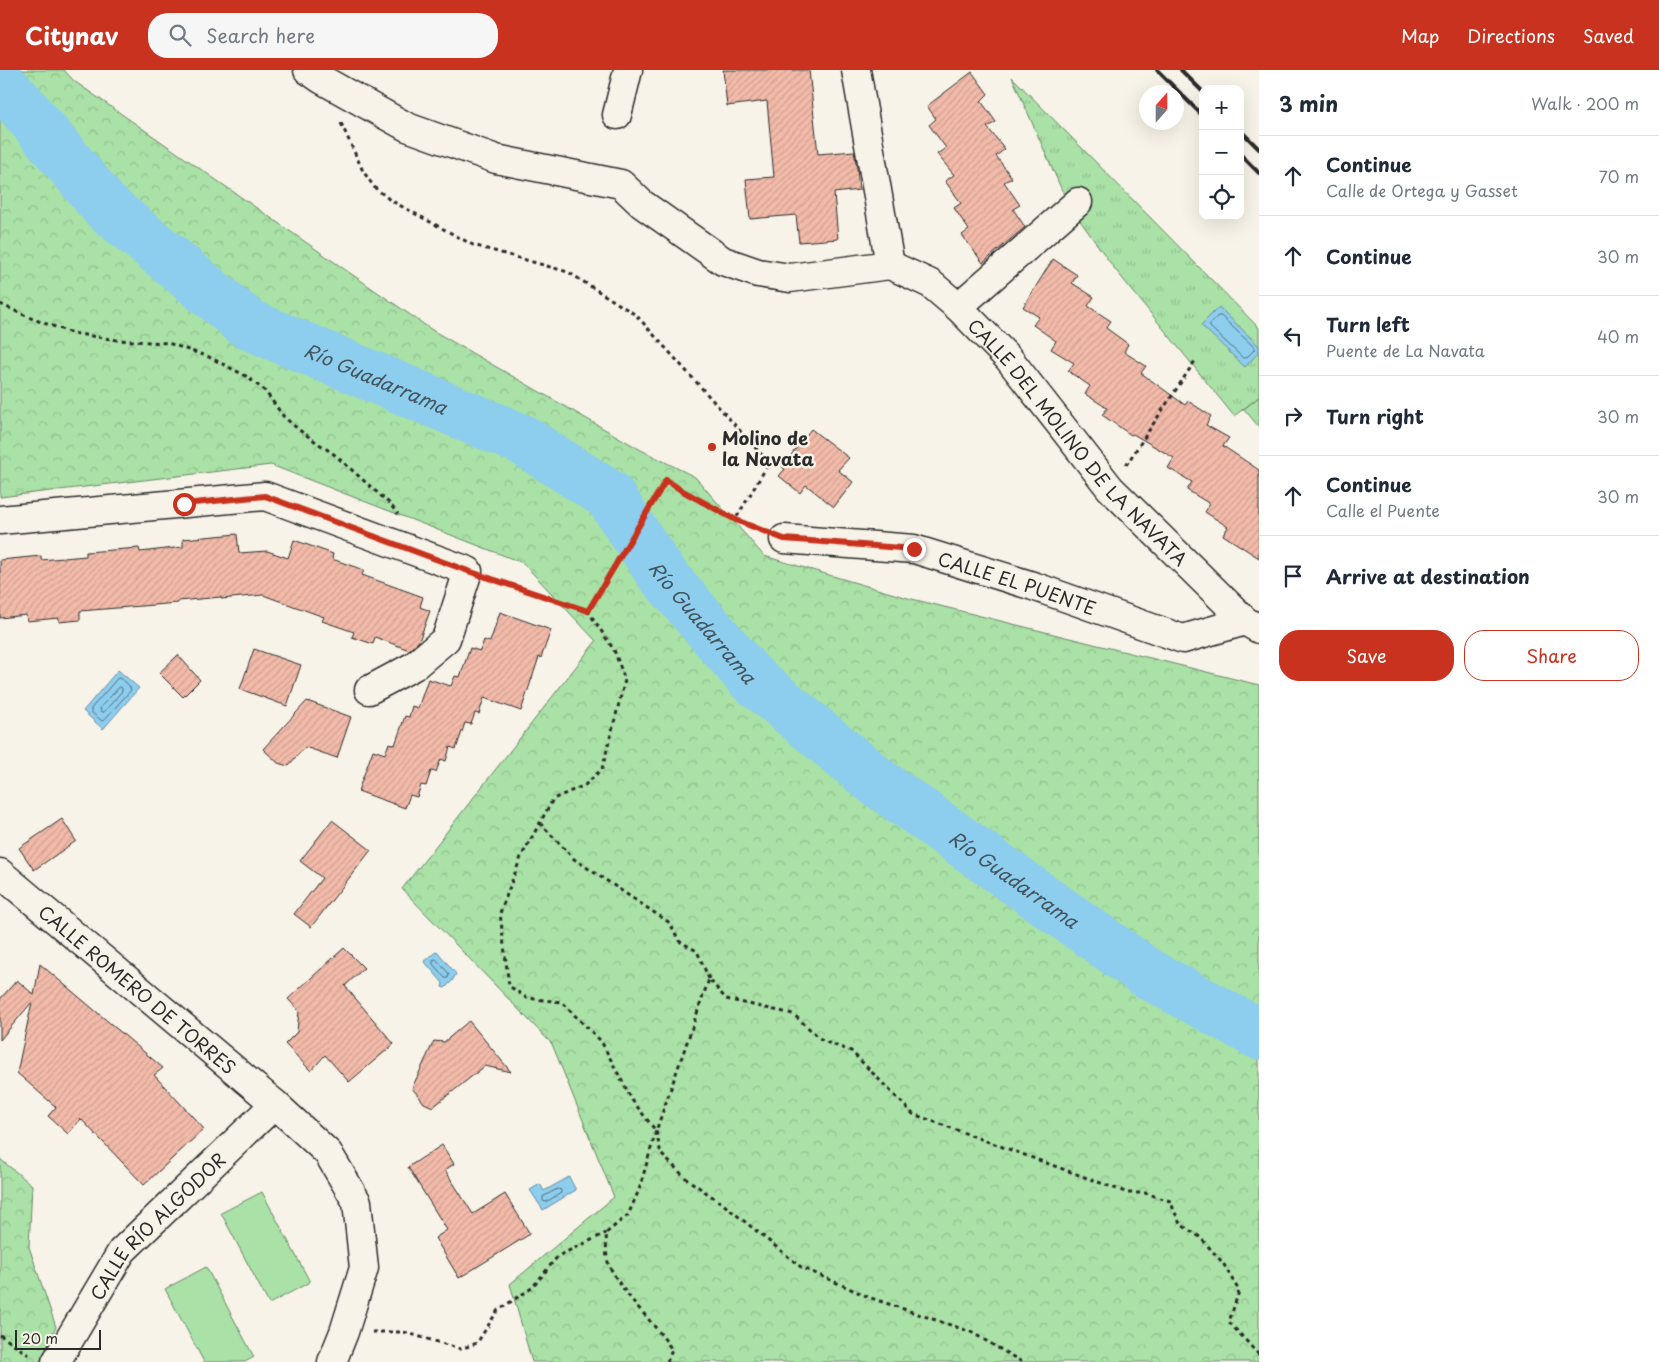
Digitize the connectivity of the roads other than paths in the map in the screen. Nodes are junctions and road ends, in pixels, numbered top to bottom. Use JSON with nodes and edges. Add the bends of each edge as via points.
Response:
{"nodes":[{"id":1,"x":308,"y":70,"type":"edge"},
{"id":2,"x":628,"y":70,"type":"edge"},
{"id":3,"x":856,"y":70,"type":"edge"},
{"id":4,"x":617,"y":115,"type":"dead end"},
{"id":5,"x":1078,"y":202,"type":"dead end"},
{"id":6,"x":890,"y":265,"type":"junction"},
{"id":7,"x":958,"y":307,"type":"junction"},
{"id":8,"x":0,"y":520,"type":"edge"},
{"id":9,"x":784,"y":539,"type":"road end"},
{"id":10,"x":1255,"y":627,"type":"edge"},
{"id":11,"x":369,"y":690,"type":"dead end"},
{"id":12,"x":0,"y":873,"type":"edge"},
{"id":13,"x":275,"y":1104,"type":"junction"},
{"id":14,"x":44,"y":1359,"type":"edge"},
{"id":15,"x":332,"y":1362,"type":"edge"}],
"edges":[{"from":1,"to":6,"type":"street","via":[[407,127],[496,159],[621,184],[642,204],[723,261],[749,270],[790,278]]},
{"from":2,"to":4,"type":"street"},
{"from":3,"to":6,"type":"street"},
{"from":5,"to":7,"type":"street"},
{"from":6,"to":7,"type":"street","name":"CALLE DEL MOLINO DE LA NAVATA","via":[[931,284]]},
{"from":7,"to":10,"type":"street","name":"CALLE DEL MOLINO DE LA NAVATA","via":[[1009,359],[1110,488]]},
{"from":8,"to":11,"type":"street","via":[[265,496],[468,571],[446,639],[414,666]]},
{"from":9,"to":10,"type":"street","name":"CALLE EL PUENTE","via":[[914,549],[1034,586],[1183,639]]},
{"from":12,"to":13,"type":"street","name":"CALLE ROMERO DE TORRES"},
{"from":13,"to":14,"type":"street","name":"CALLE RÍO ALGODOR","via":[[122,1251]]},
{"from":13,"to":15,"type":"street","name":"CALLE ROMERO DE TORRES","via":[[328,1153],[357,1202],[364,1268]]}]}
